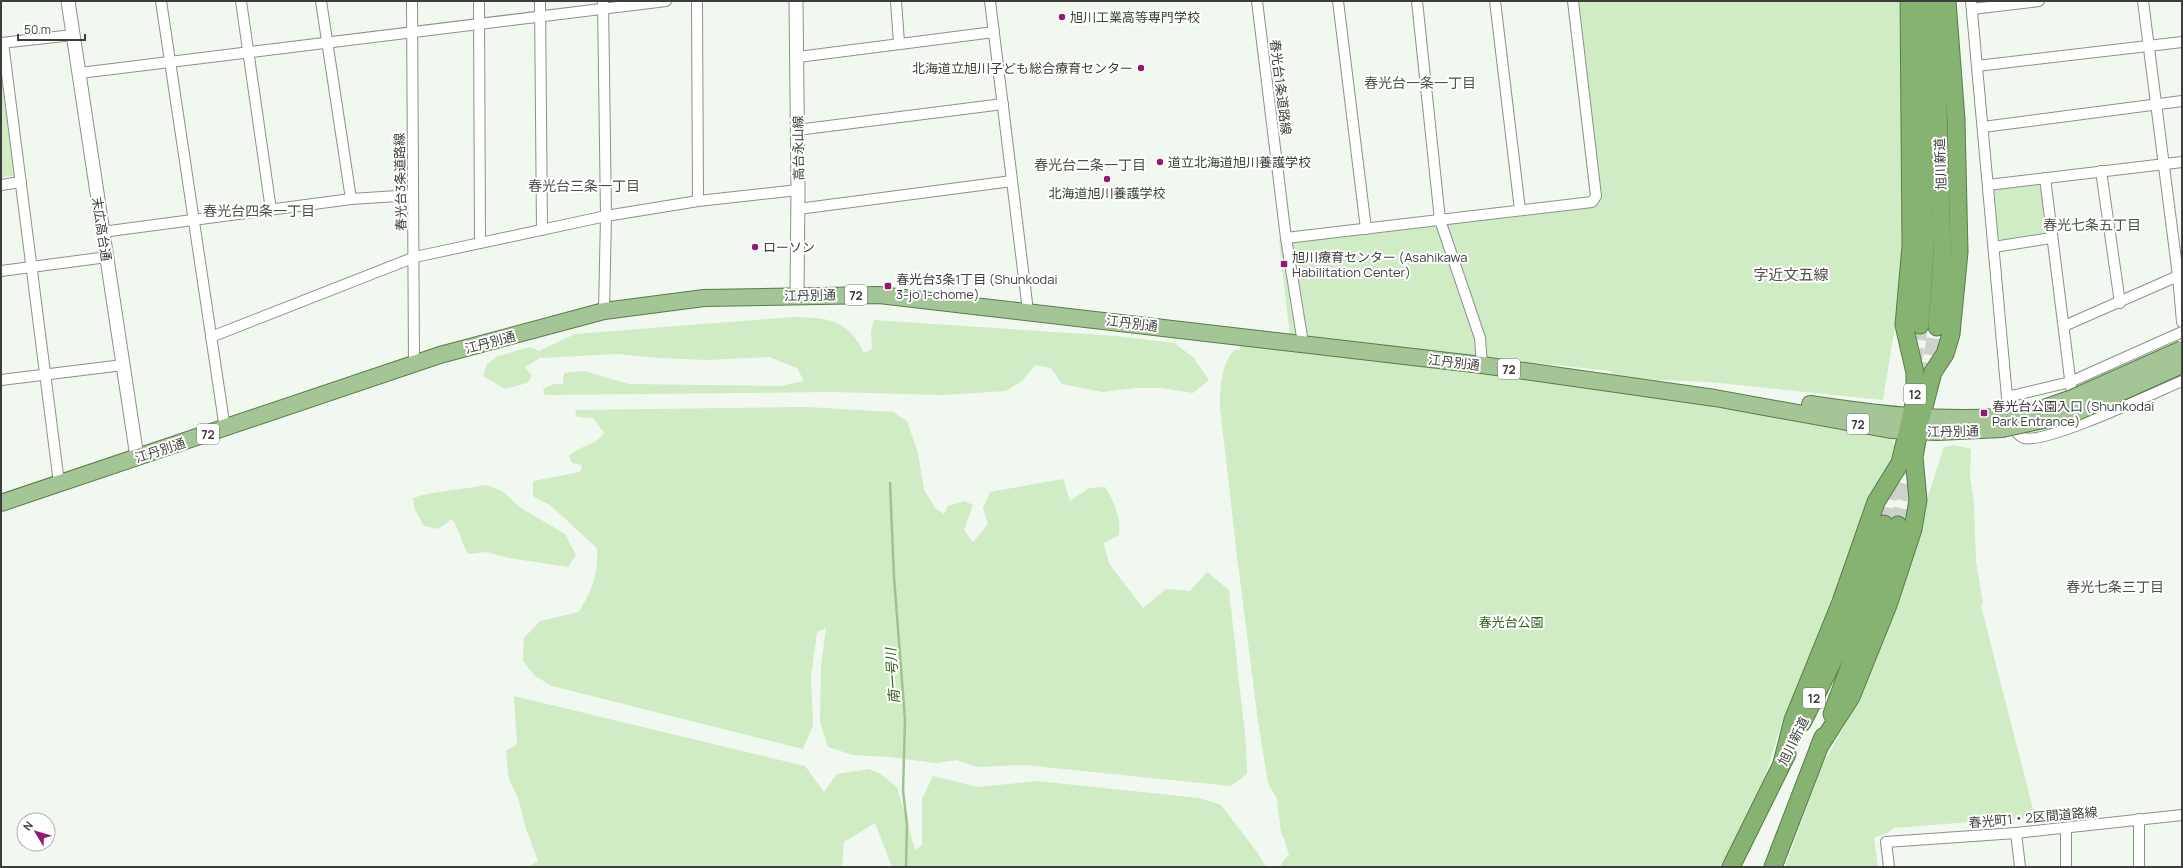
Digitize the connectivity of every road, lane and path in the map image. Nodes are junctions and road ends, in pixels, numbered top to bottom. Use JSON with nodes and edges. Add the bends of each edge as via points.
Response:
{"nodes":[{"id":1,"x":68,"y":1,"type":"edge"},
{"id":2,"x":161,"y":1,"type":"edge"},
{"id":3,"x":241,"y":1,"type":"edge"},
{"id":4,"x":321,"y":1,"type":"edge"},
{"id":5,"x":412,"y":1,"type":"edge"},
{"id":6,"x":479,"y":1,"type":"edge"},
{"id":7,"x":540,"y":1,"type":"edge"},
{"id":8,"x":666,"y":1,"type":"edge"},
{"id":9,"x":697,"y":1,"type":"edge"},
{"id":10,"x":796,"y":1,"type":"edge"},
{"id":11,"x":896,"y":1,"type":"edge"},
{"id":12,"x":990,"y":1,"type":"edge"},
{"id":13,"x":1257,"y":1,"type":"edge"},
{"id":14,"x":1338,"y":1,"type":"edge"},
{"id":15,"x":1417,"y":1,"type":"edge"},
{"id":16,"x":1495,"y":1,"type":"edge"},
{"id":17,"x":1573,"y":1,"type":"edge"},
{"id":18,"x":1909,"y":1,"type":"edge"},
{"id":19,"x":1920,"y":1,"type":"edge"},
{"id":20,"x":1936,"y":1,"type":"edge"},
{"id":21,"x":1947,"y":1,"type":"edge"},
{"id":22,"x":2039,"y":1,"type":"edge"},
{"id":23,"x":2143,"y":1,"type":"edge"},
{"id":24,"x":603,"y":5,"type":"edge"},
{"id":25,"x":1972,"y":5,"type":"edge"},
{"id":26,"x":540,"y":17,"type":"junction"},
{"id":27,"x":479,"y":24,"type":"junction"},
{"id":28,"x":412,"y":32,"type":"junction"},
{"id":29,"x":994,"y":32,"type":"junction"},
{"id":30,"x":73,"y":35,"type":"junction"},
{"id":31,"x":2182,"y":42,"type":"edge"},
{"id":32,"x":2,"y":43,"type":"edge"},
{"id":33,"x":327,"y":43,"type":"junction"},
{"id":34,"x":898,"y":43,"type":"junction"},
{"id":35,"x":2149,"y":46,"type":"junction"},
{"id":36,"x":249,"y":54,"type":"junction"},
{"id":37,"x":798,"y":57,"type":"junction"},
{"id":38,"x":170,"y":62,"type":"junction"},
{"id":39,"x":1977,"y":66,"type":"junction"},
{"id":40,"x":80,"y":74,"type":"junction"},
{"id":41,"x":2182,"y":101,"type":"edge"},
{"id":42,"x":2156,"y":103,"type":"junction"},
{"id":43,"x":1002,"y":104,"type":"junction"},
{"id":44,"x":1982,"y":126,"type":"junction"},
{"id":45,"x":797,"y":130,"type":"junction"},
{"id":46,"x":2182,"y":162,"type":"edge"},
{"id":47,"x":2163,"y":164,"type":"junction"},
{"id":48,"x":2101,"y":171,"type":"junction"},
{"id":49,"x":2045,"y":178,"type":"junction"},
{"id":50,"x":1012,"y":181,"type":"junction"},
{"id":51,"x":21,"y":182,"type":"junction"},
{"id":52,"x":1,"y":185,"type":"edge"},
{"id":53,"x":1988,"y":185,"type":"junction"},
{"id":54,"x":798,"y":190,"type":"junction"},
{"id":55,"x":413,"y":195,"type":"junction"},
{"id":56,"x":351,"y":199,"type":"junction"},
{"id":57,"x":698,"y":201,"type":"junction"},
{"id":58,"x":798,"y":209,"type":"junction"},
{"id":59,"x":271,"y":210,"type":"junction"},
{"id":60,"x":1520,"y":210,"type":"junction"},
{"id":61,"x":606,"y":216,"type":"junction"},
{"id":62,"x":193,"y":220,"type":"junction"},
{"id":63,"x":1440,"y":220,"type":"junction"},
{"id":64,"x":1366,"y":229,"type":"junction"},
{"id":65,"x":542,"y":230,"type":"junction"},
{"id":66,"x":102,"y":232,"type":"junction"},
{"id":67,"x":1286,"y":238,"type":"junction"},
{"id":68,"x":2051,"y":238,"type":"junction"},
{"id":69,"x":480,"y":243,"type":"junction"},
{"id":70,"x":1994,"y":247,"type":"junction"},
{"id":71,"x":107,"y":257,"type":"junction"},
{"id":72,"x":415,"y":257,"type":"junction"},
{"id":73,"x":31,"y":267,"type":"junction"},
{"id":74,"x":1,"y":271,"type":"edge"},
{"id":75,"x":2178,"y":276,"type":"junction"},
{"id":76,"x":797,"y":295,"type":"junction"},
{"id":77,"x":2120,"y":303,"type":"junction"},
{"id":78,"x":604,"y":311,"type":"junction"},
{"id":79,"x":1028,"y":311,"type":"junction"},
{"id":80,"x":2182,"y":322,"type":"edge"},
{"id":81,"x":1920,"y":325,"type":"tunnel mouth"},
{"id":82,"x":2064,"y":326,"type":"junction"},
{"id":83,"x":1937,"y":327,"type":"tunnel mouth"},
{"id":84,"x":2182,"y":332,"type":"edge"},
{"id":85,"x":211,"y":337,"type":"junction"},
{"id":86,"x":1303,"y":343,"type":"junction"},
{"id":87,"x":2182,"y":349,"type":"edge"},
{"id":88,"x":414,"y":363,"type":"junction"},
{"id":89,"x":123,"y":365,"type":"junction"},
{"id":90,"x":1482,"y":365,"type":"junction"},
{"id":91,"x":2182,"y":365,"type":"edge"},
{"id":92,"x":45,"y":374,"type":"junction"},
{"id":93,"x":1,"y":380,"type":"edge"},
{"id":94,"x":2182,"y":381,"type":"edge"},
{"id":95,"x":2070,"y":382,"type":"junction"},
{"id":96,"x":2007,"y":397,"type":"junction"},
{"id":97,"x":2002,"y":423,"type":"junction"},
{"id":98,"x":1914,"y":424,"type":"junction"},
{"id":99,"x":2076,"y":426,"type":"junction"},
{"id":100,"x":225,"y":429,"type":"junction"},
{"id":101,"x":136,"y":457,"type":"junction"},
{"id":102,"x":59,"y":483,"type":"junction"},
{"id":103,"x":1,"y":503,"type":"edge"},
{"id":104,"x":1819,"y":747,"type":"junction"},
{"id":105,"x":1782,"y":764,"type":"junction"},
{"id":106,"x":2182,"y":815,"type":"edge"},
{"id":107,"x":2139,"y":819,"type":"junction"},
{"id":108,"x":2066,"y":828,"type":"junction"},
{"id":109,"x":2016,"y":833,"type":"junction"},
{"id":110,"x":1731,"y":867,"type":"edge"},
{"id":111,"x":1773,"y":867,"type":"edge"},
{"id":112,"x":1889,"y":867,"type":"edge"},
{"id":113,"x":2020,"y":867,"type":"edge"},
{"id":114,"x":2066,"y":867,"type":"edge"},
{"id":115,"x":2139,"y":867,"type":"edge"}],
"edges":[{"from":1,"to":30,"type":"street","name":"末広高台通"},
{"from":2,"to":38,"type":"street"},
{"from":3,"to":36,"type":"street"},
{"from":4,"to":33,"type":"street"},
{"from":5,"to":28,"type":"street","name":"春光台3条道路線"},
{"from":6,"to":27,"type":"street"},
{"from":7,"to":26,"type":"street"},
{"from":8,"to":24,"type":"street"},
{"from":9,"to":57,"type":"street"},
{"from":10,"to":37,"type":"street","name":"高台永山線"},
{"from":11,"to":34,"type":"street"},
{"from":12,"to":29,"type":"street"},
{"from":13,"to":67,"type":"street","name":"春光台1条道路線"},
{"from":14,"to":64,"type":"street"},
{"from":15,"to":63,"type":"street"},
{"from":16,"to":60,"type":"street"},
{"from":17,"to":60,"type":"street","via":[[1596,196],[1592,202]]},
{"from":18,"to":98,"type":"highway","number":"12","via":[[1911,246],[1904,325],[1915,373]]},
{"from":19,"to":81,"type":"highway","name":"旭川新道","via":[[1926,249]]},
{"from":20,"to":83,"type":"highway","name":"旭川新道","via":[[1942,252]]},
{"from":21,"to":98,"type":"highway","number":"12","via":[[1956,120],[1959,252],[1951,334],[1945,354],[1933,372]]},
{"from":22,"to":25,"type":"street"},
{"from":23,"to":35,"type":"street"},
{"from":24,"to":26,"type":"street"},
{"from":24,"to":61,"type":"street"},
{"from":25,"to":39,"type":"street"},
{"from":26,"to":27,"type":"street"},
{"from":26,"to":65,"type":"street"},
{"from":27,"to":28,"type":"street"},
{"from":27,"to":69,"type":"street"},
{"from":28,"to":33,"type":"street"},
{"from":28,"to":55,"type":"street","name":"春光台3条道路線"},
{"from":29,"to":34,"type":"street"},
{"from":29,"to":43,"type":"street"},
{"from":30,"to":32,"type":"street"},
{"from":30,"to":40,"type":"street","name":"末広高台通"},
{"from":31,"to":35,"type":"street"},
{"from":32,"to":51,"type":"street"},
{"from":33,"to":36,"type":"street"},
{"from":33,"to":56,"type":"street"},
{"from":34,"to":37,"type":"street"},
{"from":35,"to":39,"type":"street"},
{"from":35,"to":42,"type":"street"},
{"from":36,"to":38,"type":"street"},
{"from":36,"to":59,"type":"street"},
{"from":37,"to":45,"type":"street","name":"高台永山線"},
{"from":38,"to":40,"type":"street"},
{"from":38,"to":62,"type":"street"},
{"from":39,"to":44,"type":"street"},
{"from":40,"to":66,"type":"street","name":"末広高台通"},
{"from":41,"to":42,"type":"street"},
{"from":42,"to":44,"type":"street"},
{"from":42,"to":47,"type":"street"},
{"from":43,"to":45,"type":"street"},
{"from":43,"to":50,"type":"street"},
{"from":44,"to":53,"type":"street"},
{"from":45,"to":54,"type":"street","name":"高台永山線"},
{"from":46,"to":47,"type":"street"},
{"from":47,"to":48,"type":"street"},
{"from":47,"to":75,"type":"street"},
{"from":48,"to":49,"type":"street"},
{"from":48,"to":77,"type":"street"},
{"from":49,"to":53,"type":"street"},
{"from":49,"to":68,"type":"street"},
{"from":50,"to":58,"type":"street"},
{"from":50,"to":79,"type":"street"},
{"from":51,"to":52,"type":"street"},
{"from":51,"to":73,"type":"street"},
{"from":53,"to":70,"type":"street"},
{"from":54,"to":57,"type":"street"},
{"from":54,"to":58,"type":"street","name":"高台永山線"},
{"from":55,"to":56,"type":"street"},
{"from":55,"to":72,"type":"street","name":"春光台3条道路線"},
{"from":56,"to":59,"type":"street"},
{"from":57,"to":61,"type":"street"},
{"from":58,"to":76,"type":"street","name":"高台永山線"},
{"from":59,"to":62,"type":"street"},
{"from":60,"to":63,"type":"street"},
{"from":61,"to":65,"type":"street"},
{"from":61,"to":78,"type":"street"},
{"from":62,"to":66,"type":"street"},
{"from":62,"to":85,"type":"street"},
{"from":63,"to":64,"type":"street"},
{"from":63,"to":90,"type":"street","via":[[1480,338]]},
{"from":64,"to":67,"type":"street"},
{"from":65,"to":69,"type":"street"},
{"from":66,"to":71,"type":"street","name":"末広高台通"},
{"from":67,"to":86,"type":"street","name":"春光台1条道路線"},
{"from":68,"to":70,"type":"street"},
{"from":68,"to":82,"type":"street"},
{"from":69,"to":72,"type":"street"},
{"from":70,"to":96,"type":"street"},
{"from":71,"to":73,"type":"street"},
{"from":71,"to":89,"type":"street","name":"末広高台通"},
{"from":72,"to":85,"type":"street"},
{"from":72,"to":88,"type":"street","name":"春光台3条道路線"},
{"from":73,"to":74,"type":"street"},
{"from":73,"to":92,"type":"street"},
{"from":75,"to":77,"type":"street"},
{"from":75,"to":80,"type":"street"},
{"from":76,"to":78,"type":"main road","name":"江丹別通","number":"72","via":[[704,298]]},
{"from":76,"to":79,"type":"main road","name":"江丹別通","number":"72","via":[[879,294]]},
{"from":77,"to":82,"type":"street"},
{"from":78,"to":88,"type":"main road","name":"江丹別通","number":"72"},
{"from":79,"to":86,"type":"main road","name":"江丹別通","number":"72"},
{"from":82,"to":95,"type":"street"},
{"from":84,"to":95,"type":"street"},
{"from":85,"to":100,"type":"street"},
{"from":86,"to":90,"type":"main road","name":"江丹別通","number":"72"},
{"from":87,"to":97,"type":"main road","name":"江丹別通","number":"72","bridge":true,"via":[[2072,398]]},
{"from":88,"to":100,"type":"main road","name":"江丹別通","number":"72"},
{"from":89,"to":92,"type":"street"},
{"from":89,"to":101,"type":"street","name":"末広高台通"},
{"from":90,"to":98,"type":"main road","name":"江丹別通","number":"72","via":[[1715,398],[1891,430]]},
{"from":91,"to":97,"type":"main road","name":"江丹別通","number":"72","bridge":true,"via":[[2075,412]]},
{"from":92,"to":93,"type":"street"},
{"from":92,"to":102,"type":"street"},
{"from":94,"to":99,"type":"street"},
{"from":95,"to":96,"type":"street"},
{"from":95,"to":99,"type":"street"},
{"from":96,"to":99,"type":"street","via":[[2012,425],[2024,438],[2034,438]]},
{"from":97,"to":98,"type":"main road","name":"江丹別通","number":"72"},
{"from":98,"to":104,"type":"highway","number":"12","via":[[1918,500],[1913,529],[1888,605],[1851,697]]},
{"from":98,"to":105,"type":"highway","number":"12","via":[[1900,463],[1876,502],[1841,602],[1793,720]]},
{"from":100,"to":101,"type":"main road","name":"江丹別通","number":"72"},
{"from":101,"to":102,"type":"main road","name":"江丹別通","number":"72"},
{"from":102,"to":103,"type":"main road","name":"江丹別通","number":"72"},
{"from":104,"to":105,"type":"highway","name":"旭川新道","number":"12","via":[[1873,603],[1891,525],[1864,584],[1838,651]]},
{"from":104,"to":111,"type":"highway","name":"旭川新道","number":"12"},
{"from":105,"to":110,"type":"highway","name":"旭川新道","number":"12"},
{"from":106,"to":107,"type":"street","name":"春光町1・2区間道路線"},
{"from":107,"to":108,"type":"street","name":"春光町1・2区間道路線"},
{"from":107,"to":115,"type":"street"},
{"from":108,"to":109,"type":"street","name":"春光町1・2区間道路線"},
{"from":108,"to":114,"type":"street"},
{"from":109,"to":112,"type":"street","name":"春光町1・2区間道路線","via":[[1886,842]]},
{"from":109,"to":113,"type":"street"}]}
